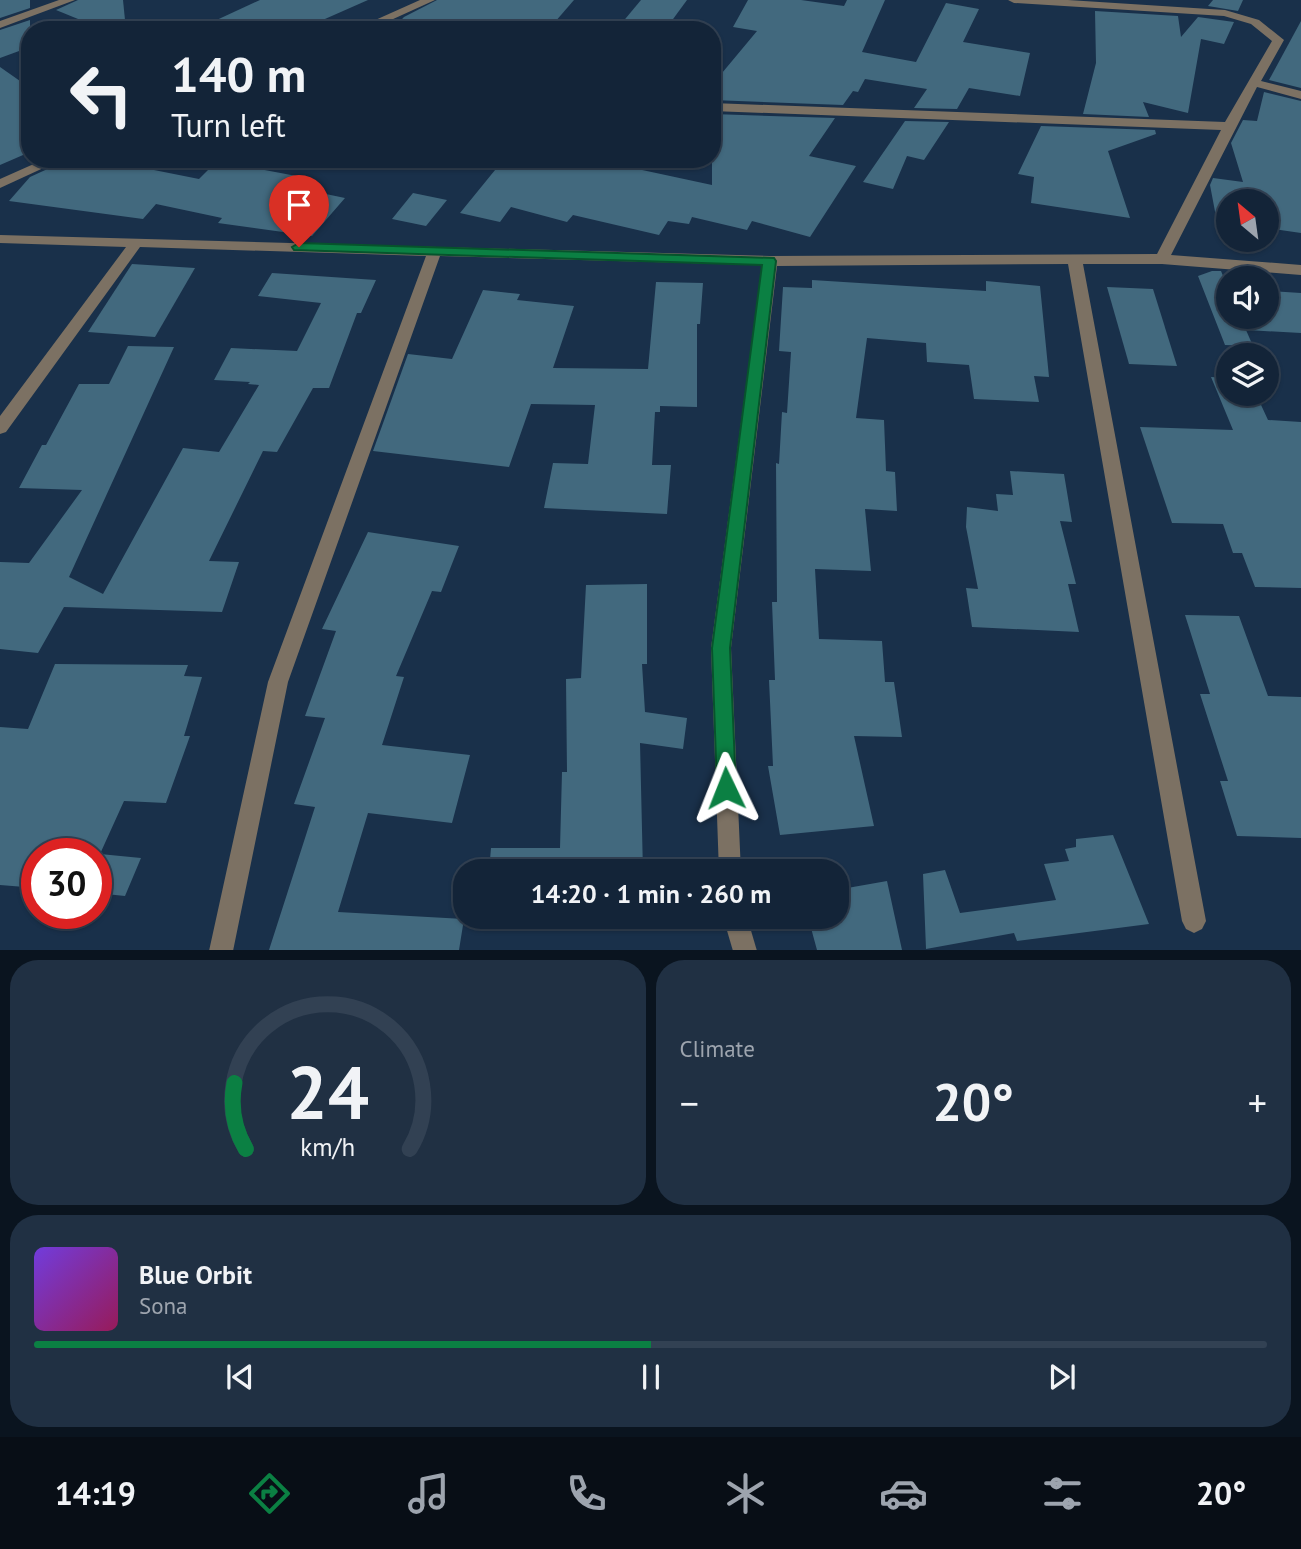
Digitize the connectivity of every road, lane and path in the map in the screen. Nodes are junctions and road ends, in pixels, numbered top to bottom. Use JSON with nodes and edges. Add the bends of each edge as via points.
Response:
{"nodes":[{"id":1,"x":69,"y":0,"type":"edge"},
{"id":2,"x":429,"y":0,"type":"edge"},
{"id":3,"x":1014,"y":0,"type":"edge"},
{"id":4,"x":1189,"y":6,"type":"edge"},
{"id":5,"x":380,"y":21,"type":"edge"},
{"id":6,"x":0,"y":26,"type":"edge"},
{"id":7,"x":1254,"y":83,"type":"junction"},
{"id":8,"x":1301,"y":95,"type":"edge"},
{"id":9,"x":721,"y":107,"type":"edge"},
{"id":10,"x":1229,"y":126,"type":"junction"},
{"id":11,"x":36,"y":168,"type":"edge"},
{"id":12,"x":0,"y":184,"type":"edge"},
{"id":13,"x":0,"y":239,"type":"edge"},
{"id":14,"x":136,"y":243,"type":"junction"},
{"id":15,"x":435,"y":251,"type":"junction"},
{"id":16,"x":1162,"y":259,"type":"junction"},
{"id":17,"x":1075,"y":260,"type":"junction"},
{"id":18,"x":770,"y":261,"type":"junction"},
{"id":19,"x":1301,"y":270,"type":"edge"},
{"id":20,"x":0,"y":428,"type":"edge"},
{"id":21,"x":729,"y":859,"type":"edge"},
{"id":22,"x":1194,"y":921,"type":"dead end"},
{"id":23,"x":739,"y":929,"type":"edge"},
{"id":24,"x":221,"y":950,"type":"edge"},
{"id":25,"x":745,"y":950,"type":"edge"}],
"edges":[{"from":1,"to":6,"type":"street"},
{"from":2,"to":5,"type":"street"},
{"from":3,"to":4,"type":"street"},
{"from":4,"to":7,"type":"street","via":[[1255,22],[1278,40]]},
{"from":7,"to":8,"type":"street"},
{"from":7,"to":10,"type":"street"},
{"from":9,"to":10,"type":"street"},
{"from":10,"to":16,"type":"street"},
{"from":11,"to":12,"type":"street"},
{"from":13,"to":14,"type":"street"},
{"from":14,"to":15,"type":"street"},
{"from":14,"to":20,"type":"street"},
{"from":15,"to":18,"type":"street"},
{"from":15,"to":24,"type":"street","via":[[278,682]]},
{"from":16,"to":17,"type":"street"},
{"from":16,"to":19,"type":"street"},
{"from":17,"to":18,"type":"street"},
{"from":17,"to":22,"type":"street"},
{"from":18,"to":21,"type":"street","via":[[721,648]]},
{"from":23,"to":25,"type":"street"}]}
